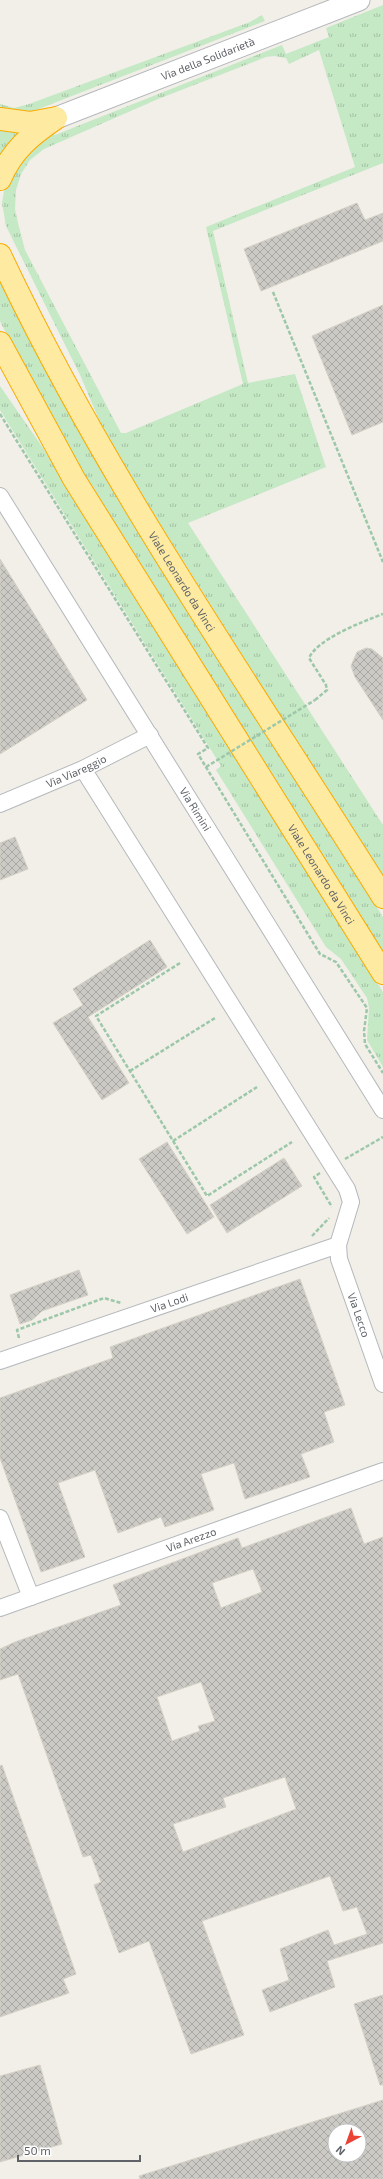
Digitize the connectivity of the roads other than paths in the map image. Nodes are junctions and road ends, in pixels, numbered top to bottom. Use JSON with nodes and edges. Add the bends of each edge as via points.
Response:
{"nodes":[{"id":1,"x":360,"y":0,"type":"edge"},
{"id":2,"x":56,"y":118,"type":"junction"},
{"id":3,"x":0,"y":119,"type":"edge"},
{"id":4,"x":0,"y":179,"type":"edge"},
{"id":5,"x":0,"y":244,"type":"edge"},
{"id":6,"x":3,"y":261,"type":"edge"},
{"id":7,"x":0,"y":343,"type":"edge"},
{"id":8,"x":4,"y":501,"type":"edge"},
{"id":9,"x":150,"y":735,"type":"junction"},
{"id":10,"x":82,"y":769,"type":"junction"},
{"id":11,"x":0,"y":804,"type":"edge"},
{"id":12,"x":383,"y":897,"type":"edge"},
{"id":13,"x":383,"y":972,"type":"edge"},
{"id":14,"x":383,"y":1110,"type":"edge"},
{"id":15,"x":338,"y":1245,"type":"junction"},
{"id":16,"x":0,"y":1361,"type":"edge"},
{"id":17,"x":383,"y":1384,"type":"edge"},
{"id":18,"x":383,"y":1472,"type":"edge"},
{"id":19,"x":0,"y":1518,"type":"edge"},
{"id":20,"x":31,"y":1597,"type":"junction"},
{"id":21,"x":0,"y":1608,"type":"edge"}],
"edges":[{"from":1,"to":2,"type":"street","name":"Via della Solidarietà"},
{"from":2,"to":3,"type":"highway","via":[[30,123]]},
{"from":2,"to":4,"type":"highway","via":[[19,147]]},
{"from":5,"to":6,"type":"highway","name":"Viale Leonardo da Vinci"},
{"from":6,"to":12,"type":"highway","name":"Viale Leonardo da Vinci","via":[[107,460]]},
{"from":7,"to":13,"type":"highway","name":"Viale Leonardo da Vinci","via":[[74,479]]},
{"from":8,"to":9,"type":"street","name":"Via Rimini"},
{"from":9,"to":10,"type":"street","name":"Via Viareggio"},
{"from":9,"to":14,"type":"street","name":"Via Rimini"},
{"from":10,"to":11,"type":"street","name":"Via Viareggio"},
{"from":10,"to":15,"type":"street","via":[[348,1189],[351,1202]]},
{"from":15,"to":16,"type":"street","name":"Via Lodi"},
{"from":15,"to":17,"type":"street","name":"Via Lecco","via":[[339,1259]]},
{"from":18,"to":20,"type":"street","name":"Via Arezzo"},
{"from":19,"to":20,"type":"street"},
{"from":20,"to":21,"type":"street","name":"Via Arezzo"}]}
